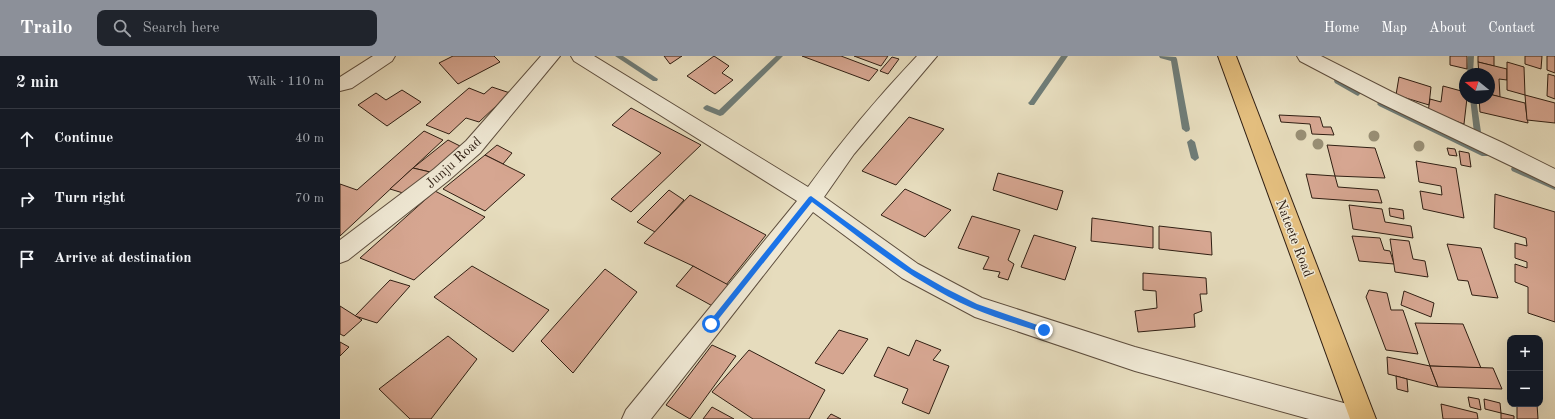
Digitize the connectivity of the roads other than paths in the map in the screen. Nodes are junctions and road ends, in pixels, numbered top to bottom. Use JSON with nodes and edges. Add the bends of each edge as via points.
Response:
{"nodes":[{"id":1,"x":386,"y":56,"type":"edge"},
{"id":2,"x":551,"y":56,"type":"edge"},
{"id":3,"x":580,"y":56,"type":"edge"},
{"id":4,"x":928,"y":56,"type":"edge"},
{"id":5,"x":1227,"y":56,"type":"edge"},
{"id":6,"x":1306,"y":56,"type":"edge"},
{"id":7,"x":340,"y":84,"type":"edge"},
{"id":8,"x":1555,"y":179,"type":"edge"},
{"id":9,"x":811,"y":199,"type":"junction"},
{"id":10,"x":340,"y":253,"type":"edge"},
{"id":11,"x":635,"y":419,"type":"edge"},
{"id":12,"x":1355,"y":419,"type":"edge"},
{"id":13,"x":1363,"y":419,"type":"edge"}],
"edges":[{"from":1,"to":7,"type":"street"},
{"from":2,"to":10,"type":"street","name":"Junju Road","via":[[473,147]]},
{"from":3,"to":9,"type":"street"},
{"from":4,"to":9,"type":"street","via":[[848,148]]},
{"from":5,"to":13,"type":"main road","name":"Nateete Road"},
{"from":6,"to":8,"type":"street"},
{"from":9,"to":11,"type":"street"},
{"from":9,"to":12,"type":"street","via":[[910,271],[975,306],[1136,359]]}]}
